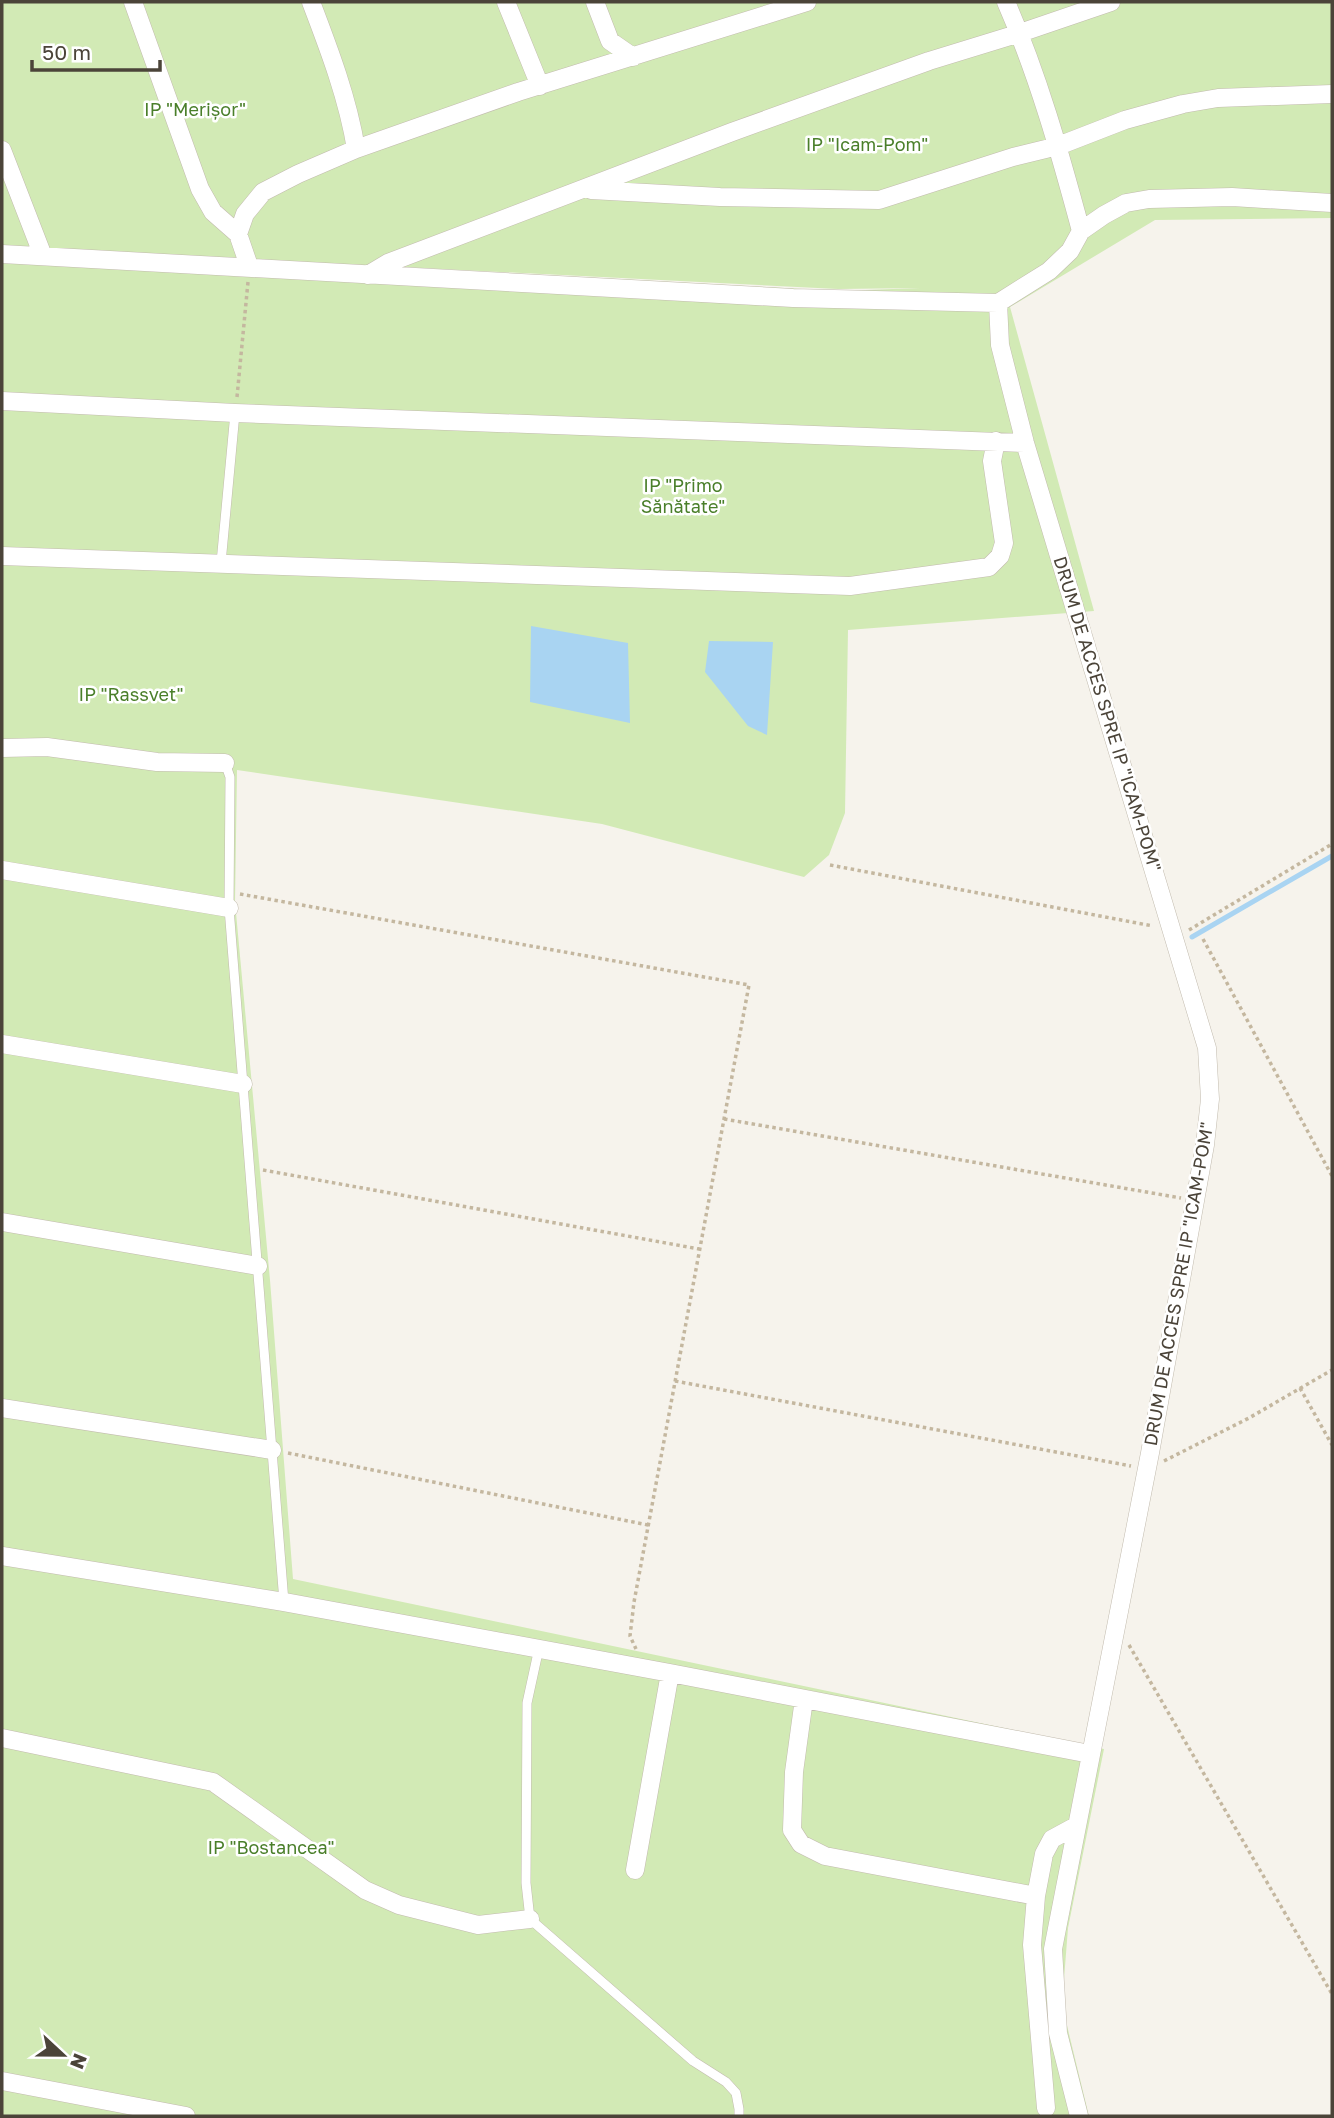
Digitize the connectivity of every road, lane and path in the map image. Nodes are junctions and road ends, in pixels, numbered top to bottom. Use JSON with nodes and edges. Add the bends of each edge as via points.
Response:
{"nodes":[{"id":1,"x":132,"y":2,"type":"edge"},
{"id":2,"x":312,"y":2,"type":"edge"},
{"id":3,"x":506,"y":2,"type":"edge"},
{"id":4,"x":595,"y":2,"type":"edge"},
{"id":5,"x":807,"y":2,"type":"edge"},
{"id":6,"x":1006,"y":2,"type":"edge"},
{"id":7,"x":1111,"y":2,"type":"edge"},
{"id":8,"x":778,"y":6,"type":"edge"},
{"id":9,"x":1020,"y":33,"type":"junction"},
{"id":10,"x":633,"y":57,"type":"junction"},
{"id":11,"x":540,"y":86,"type":"junction"},
{"id":12,"x":1332,"y":94,"type":"edge"},
{"id":13,"x":1058,"y":146,"type":"junction"},
{"id":14,"x":356,"y":149,"type":"junction"},
{"id":15,"x":2,"y":150,"type":"edge"},
{"id":16,"x":584,"y":189,"type":"junction"},
{"id":17,"x":1332,"y":202,"type":"edge"},
{"id":18,"x":1081,"y":231,"type":"junction"},
{"id":19,"x":238,"y":234,"type":"junction"},
{"id":20,"x":2,"y":254,"type":"edge"},
{"id":21,"x":43,"y":256,"type":"junction"},
{"id":22,"x":249,"y":266,"type":"junction"},
{"id":23,"x":368,"y":275,"type":"junction"},
{"id":24,"x":998,"y":303,"type":"junction"},
{"id":25,"x":2,"y":401,"type":"edge"},
{"id":26,"x":235,"y":414,"type":"junction"},
{"id":27,"x":996,"y":441,"type":"junction"},
{"id":28,"x":1025,"y":443,"type":"junction"},
{"id":29,"x":2,"y":555,"type":"edge"},
{"id":30,"x":221,"y":563,"type":"junction"},
{"id":31,"x":2,"y":748,"type":"edge"},
{"id":32,"x":225,"y":763,"type":"joint"},
{"id":33,"x":1332,"y":844,"type":"edge"},
{"id":34,"x":830,"y":864,"type":"dead end"},
{"id":35,"x":2,"y":870,"type":"edge"},
{"id":36,"x":230,"y":900,"type":"junction"},
{"id":37,"x":1174,"y":934,"type":"junction"},
{"id":38,"x":1203,"y":939,"type":"dead end"},
{"id":39,"x":2,"y":1044,"type":"edge"},
{"id":40,"x":243,"y":1084,"type":"junction"},
{"id":41,"x":724,"y":1119,"type":"junction"},
{"id":42,"x":250,"y":1168,"type":"junction"},
{"id":43,"x":1332,"y":1176,"type":"edge"},
{"id":44,"x":1195,"y":1200,"type":"junction"},
{"id":45,"x":2,"y":1222,"type":"edge"},
{"id":46,"x":700,"y":1250,"type":"junction"},
{"id":47,"x":258,"y":1266,"type":"junction"},
{"id":48,"x":1332,"y":1370,"type":"edge"},
{"id":49,"x":675,"y":1381,"type":"junction"},
{"id":50,"x":1300,"y":1388,"type":"junction"},
{"id":51,"x":2,"y":1409,"type":"edge"},
{"id":52,"x":1332,"y":1445,"type":"edge"},
{"id":53,"x":272,"y":1450,"type":"junction"},
{"id":54,"x":1147,"y":1469,"type":"junction"},
{"id":55,"x":648,"y":1525,"type":"junction"},
{"id":56,"x":2,"y":1556,"type":"edge"},
{"id":57,"x":284,"y":1602,"type":"junction"},
{"id":58,"x":1116,"y":1622,"type":"junction"},
{"id":59,"x":539,"y":1648,"type":"junction"},
{"id":60,"x":643,"y":1667,"type":"junction"},
{"id":61,"x":670,"y":1672,"type":"junction"},
{"id":62,"x":804,"y":1699,"type":"junction"},
{"id":63,"x":2,"y":1738,"type":"edge"},
{"id":64,"x":1090,"y":1755,"type":"junction"},
{"id":65,"x":1076,"y":1826,"type":"junction"},
{"id":66,"x":635,"y":1870,"type":"dead end"},
{"id":67,"x":1036,"y":1896,"type":"junction"},
{"id":68,"x":530,"y":1919,"type":"junction"},
{"id":69,"x":1332,"y":1994,"type":"edge"},
{"id":70,"x":2,"y":2081,"type":"edge"},
{"id":71,"x":1045,"y":2108,"type":"dead end"},
{"id":72,"x":186,"y":2116,"type":"edge"},
{"id":73,"x":739,"y":2116,"type":"edge"},
{"id":74,"x":1079,"y":2116,"type":"edge"}],
"edges":[{"from":1,"to":19,"type":"street","via":[[201,189],[213,212]]},
{"from":2,"to":14,"type":"street"},
{"from":3,"to":11,"type":"street"},
{"from":4,"to":10,"type":"street","via":[[610,41]]},
{"from":5,"to":8,"type":"street"},
{"from":6,"to":9,"type":"street"},
{"from":7,"to":9,"type":"street"},
{"from":8,"to":10,"type":"street"},
{"from":9,"to":13,"type":"street"},
{"from":9,"to":16,"type":"street","via":[[929,61]]},
{"from":10,"to":11,"type":"street"},
{"from":11,"to":14,"type":"street"},
{"from":12,"to":13,"type":"street","via":[[1218,98],[1183,104]]},
{"from":13,"to":16,"type":"street","via":[[878,200]]},
{"from":13,"to":18,"type":"street"},
{"from":14,"to":19,"type":"street","via":[[263,192],[245,214]]},
{"from":15,"to":21,"type":"street"},
{"from":16,"to":23,"type":"street","via":[[388,263]]},
{"from":17,"to":18,"type":"street","via":[[1149,199],[1126,203]]},
{"from":18,"to":24,"type":"street","via":[[1070,251],[1049,271]]},
{"from":19,"to":22,"type":"street"},
{"from":20,"to":21,"type":"street"},
{"from":21,"to":22,"type":"street"},
{"from":22,"to":23,"type":"street"},
{"from":22,"to":26,"type":"path"},
{"from":23,"to":24,"type":"street","via":[[793,298]]},
{"from":24,"to":28,"type":"street","name":"DRUM DE ACCES SPRE IP \"ICAM-POM\"","via":[[1000,345]]},
{"from":25,"to":26,"type":"street"},
{"from":26,"to":27,"type":"street"},
{"from":26,"to":30,"type":"lane"},
{"from":27,"to":28,"type":"street"},
{"from":27,"to":30,"type":"street","via":[[992,461],[1004,543],[989,568],[850,586]]},
{"from":28,"to":37,"type":"street","name":"DRUM DE ACCES SPRE IP \"ICAM-POM\""},
{"from":29,"to":30,"type":"street"},
{"from":31,"to":32,"type":"street","via":[[47,747],[157,762]]},
{"from":32,"to":36,"type":"lane","via":[[230,777]]},
{"from":33,"to":37,"type":"path"},
{"from":34,"to":37,"type":"path"},
{"from":35,"to":36,"type":"street"},
{"from":36,"to":40,"type":"lane"},
{"from":36,"to":41,"type":"path","via":[[749,985]]},
{"from":37,"to":44,"type":"street","name":"DRUM DE ACCES SPRE IP \"ICAM-POM\"","via":[[1207,1048],[1210,1099]]},
{"from":38,"to":43,"type":"path"},
{"from":39,"to":40,"type":"street"},
{"from":40,"to":42,"type":"lane"},
{"from":41,"to":44,"type":"path"},
{"from":41,"to":46,"type":"path"},
{"from":42,"to":46,"type":"path"},
{"from":42,"to":47,"type":"lane"},
{"from":44,"to":54,"type":"street","name":"DRUM DE ACCES SPRE IP \"ICAM-POM\""},
{"from":45,"to":47,"type":"street"},
{"from":46,"to":49,"type":"path"},
{"from":47,"to":53,"type":"lane"},
{"from":48,"to":50,"type":"path"},
{"from":49,"to":54,"type":"path"},
{"from":49,"to":55,"type":"path"},
{"from":50,"to":52,"type":"path"},
{"from":50,"to":54,"type":"path"},
{"from":51,"to":53,"type":"street"},
{"from":53,"to":55,"type":"path"},
{"from":53,"to":57,"type":"lane"},
{"from":54,"to":58,"type":"street","name":"DRUM DE ACCES SPRE IP \"ICAM-POM\""},
{"from":55,"to":60,"type":"path","via":[[630,1636]]},
{"from":56,"to":57,"type":"street"},
{"from":57,"to":59,"type":"street"},
{"from":58,"to":64,"type":"street","name":"DRUM DE ACCES SPRE IP \"ICAM-POM\""},
{"from":58,"to":69,"type":"path"},
{"from":59,"to":60,"type":"street"},
{"from":59,"to":68,"type":"lane","via":[[527,1703]]},
{"from":60,"to":61,"type":"street"},
{"from":61,"to":62,"type":"street"},
{"from":61,"to":66,"type":"street"},
{"from":62,"to":64,"type":"street"},
{"from":62,"to":67,"type":"street","via":[[792,1830],[801,1844],[825,1856]]},
{"from":63,"to":68,"type":"street","via":[[214,1782],[365,1890],[399,1905],[478,1925]]},
{"from":64,"to":65,"type":"street","name":"DRUM DE ACCES SPRE IP \"ICAM-POM\""},
{"from":65,"to":67,"type":"street","via":[[1052,1839],[1044,1854]]},
{"from":65,"to":74,"type":"street","name":"DRUM DE ACCES SPRE IP \"ICAM-POM\"","via":[[1053,1949],[1058,2033]]},
{"from":67,"to":71,"type":"street","via":[[1032,1945]]},
{"from":68,"to":73,"type":"lane","via":[[693,2061],[726,2082],[736,2093]]},
{"from":70,"to":72,"type":"street"}]}
